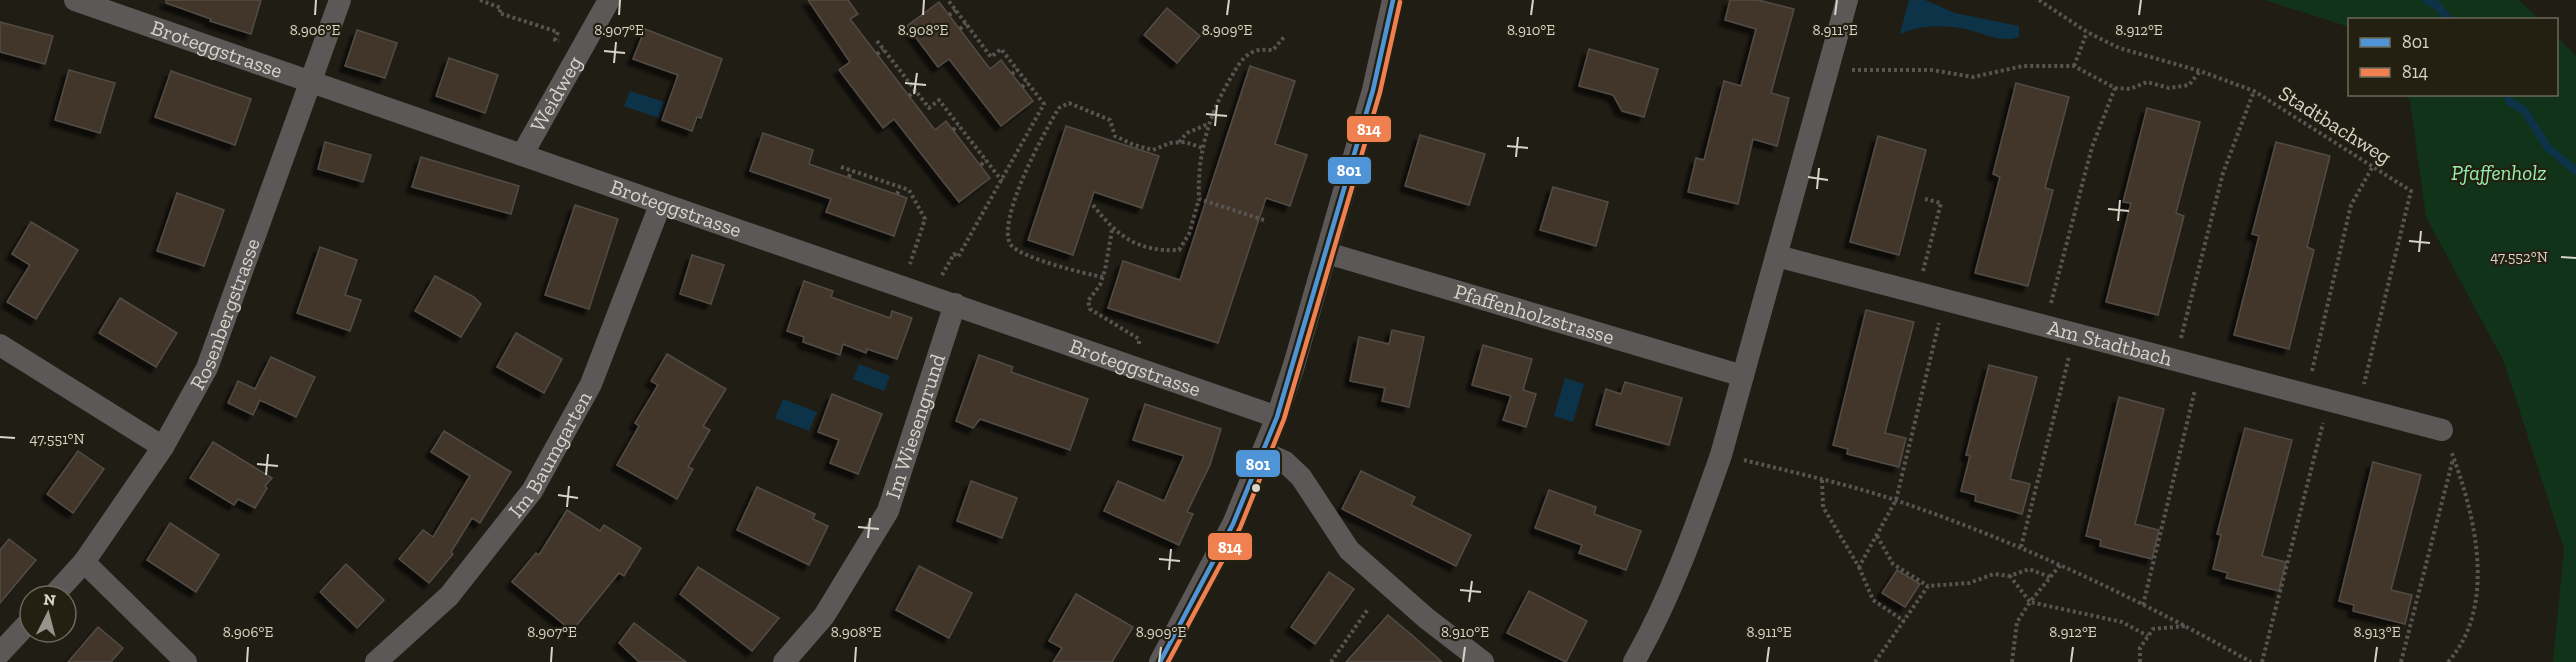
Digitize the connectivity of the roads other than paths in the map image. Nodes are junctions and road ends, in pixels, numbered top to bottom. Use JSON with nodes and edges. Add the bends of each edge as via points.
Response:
{"nodes":[{"id":1,"x":75,"y":0,"type":"edge"},
{"id":2,"x":340,"y":0,"type":"edge"},
{"id":3,"x":609,"y":0,"type":"edge"},
{"id":4,"x":1393,"y":0,"type":"edge"},
{"id":5,"x":1847,"y":0,"type":"edge"},
{"id":6,"x":311,"y":82,"type":"junction"},
{"id":7,"x":522,"y":155,"type":"junction"},
{"id":8,"x":660,"y":205,"type":"junction"},
{"id":9,"x":1327,"y":253,"type":"junction"},
{"id":10,"x":1777,"y":256,"type":"junction"},
{"id":11,"x":955,"y":304,"type":"junction"},
{"id":12,"x":0,"y":345,"type":"edge"},
{"id":13,"x":1743,"y":376,"type":"junction"},
{"id":14,"x":1276,"y":417,"type":"junction"},
{"id":15,"x":2442,"y":430,"type":"road end"},
{"id":16,"x":163,"y":447,"type":"junction"},
{"id":17,"x":1264,"y":452,"type":"junction"},
{"id":18,"x":84,"y":561,"type":"junction"},
{"id":19,"x":64,"y":584,"type":"edge"},
{"id":20,"x":18,"y":634,"type":"edge"},
{"id":21,"x":0,"y":653,"type":"edge"},
{"id":22,"x":186,"y":662,"type":"edge"},
{"id":23,"x":376,"y":662,"type":"edge"},
{"id":24,"x":784,"y":662,"type":"edge"},
{"id":25,"x":1160,"y":662,"type":"edge"},
{"id":26,"x":1483,"y":662,"type":"edge"},
{"id":27,"x":1634,"y":662,"type":"edge"}],
"edges":[{"from":1,"to":6,"type":"street","name":"Broteggstrasse"},
{"from":2,"to":6,"type":"street","name":"Rosenbergstrasse"},
{"from":3,"to":7,"type":"street","name":"Weidweg"},
{"from":4,"to":9,"type":"street","via":[[1373,90]]},
{"from":5,"to":10,"type":"street"},
{"from":6,"to":7,"type":"street","name":"Broteggstrasse"},
{"from":6,"to":16,"type":"street","name":"Rosenbergstrasse","via":[[207,368]]},
{"from":7,"to":8,"type":"street","name":"Broteggstrasse"},
{"from":8,"to":11,"type":"street","name":"Broteggstrasse"},
{"from":8,"to":23,"type":"street","name":"Im Baumgarten","via":[[591,384],[532,491],[449,596]]},
{"from":9,"to":13,"type":"street","name":"Pfaffenholzstrasse"},
{"from":9,"to":14,"type":"street"},
{"from":10,"to":13,"type":"street"},
{"from":10,"to":15,"type":"street","name":"Am Stadtbach"},
{"from":11,"to":14,"type":"street","name":"Broteggstrasse"},
{"from":11,"to":24,"type":"street","name":"Im Wiesengrund","via":[[888,511],[824,616]]},
{"from":12,"to":16,"type":"street"},
{"from":13,"to":27,"type":"street","via":[[1701,512],[1656,623]]},
{"from":14,"to":17,"type":"street"},
{"from":16,"to":18,"type":"street","name":"Rosenbergstrasse"},
{"from":17,"to":25,"type":"street","via":[[1233,524]]},
{"from":17,"to":26,"type":"street","via":[[1285,462],[1301,477],[1349,550]]},
{"from":18,"to":19,"type":"street","name":"Rosenbergstrasse"},
{"from":18,"to":22,"type":"street"},
{"from":20,"to":21,"type":"street"}]}
